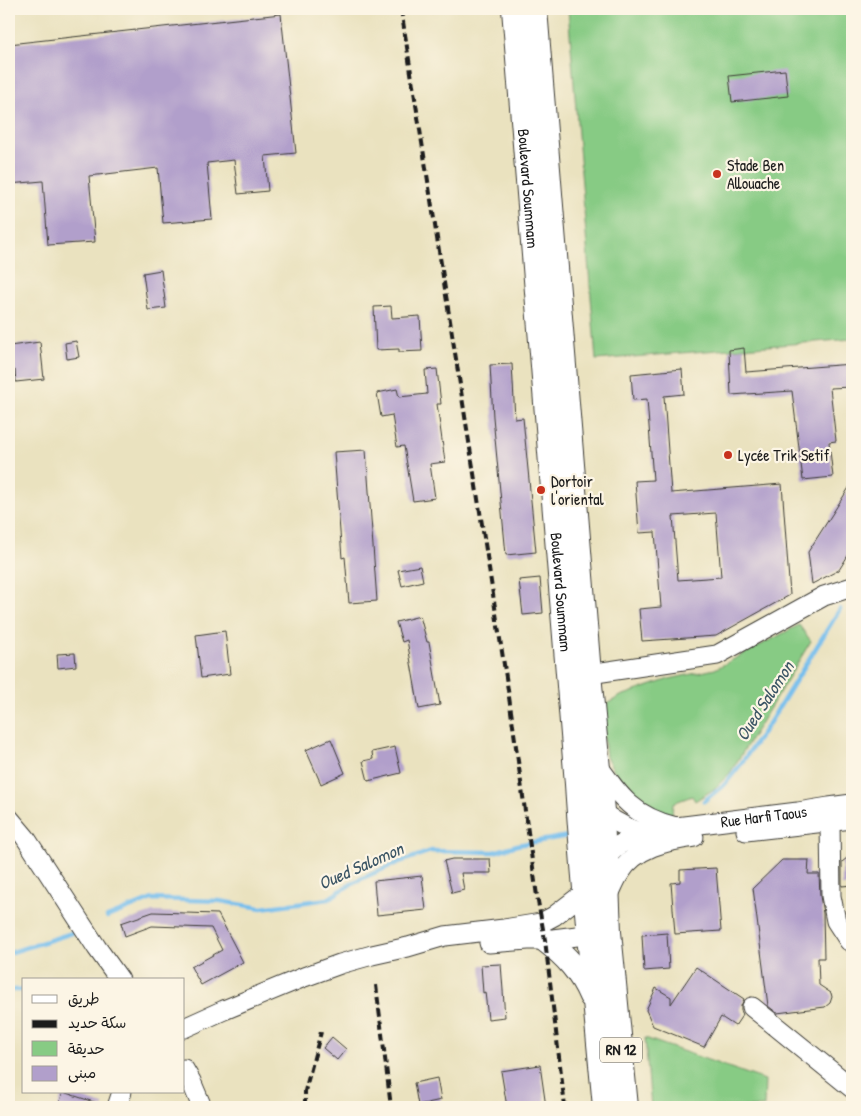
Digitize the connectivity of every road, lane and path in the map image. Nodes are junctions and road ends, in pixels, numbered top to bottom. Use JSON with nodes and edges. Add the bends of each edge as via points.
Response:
{"nodes":[{"id":1,"x":514,"y":9,"type":"edge"},
{"id":2,"x":535,"y":9,"type":"edge"},
{"id":3,"x":852,"y":587,"type":"edge"},
{"id":4,"x":824,"y":596,"type":"junction"},
{"id":5,"x":852,"y":602,"type":"edge"},
{"id":6,"x":589,"y":674,"type":"junction"},
{"id":7,"x":596,"y":763,"type":"junction"},
{"id":8,"x":577,"y":784,"type":"junction"},
{"id":9,"x":852,"y":804,"type":"edge"},
{"id":10,"x":602,"y":811,"type":"junction"},
{"id":11,"x":9,"y":818,"type":"edge"},
{"id":12,"x":852,"y":819,"type":"edge"},
{"id":13,"x":830,"y":822,"type":"junction"},
{"id":14,"x":644,"y":832,"type":"junction"},
{"id":15,"x":678,"y":833,"type":"junction"},
{"id":16,"x":606,"y":857,"type":"junction"},
{"id":17,"x":585,"y":890,"type":"junction"},
{"id":18,"x":600,"y":919,"type":"junction"},
{"id":19,"x":543,"y":932,"type":"junction"},
{"id":20,"x":852,"y":942,"type":"edge"},
{"id":21,"x":119,"y":978,"type":"edge"},
{"id":22,"x":602,"y":997,"type":"junction"},
{"id":23,"x":752,"y":1007,"type":"dead end"},
{"id":24,"x":185,"y":1028,"type":"edge"},
{"id":25,"x":185,"y":1071,"type":"edge"},
{"id":26,"x":852,"y":1088,"type":"edge"},
{"id":27,"x":121,"y":1094,"type":"edge"},
{"id":28,"x":117,"y":1107,"type":"edge"},
{"id":29,"x":202,"y":1107,"type":"edge"},
{"id":30,"x":605,"y":1107,"type":"edge"},
{"id":31,"x":626,"y":1107,"type":"edge"}],
"edges":[{"from":1,"to":8,"type":"main road","name":"Boulevard Soummam","number":"RN 12"},
{"from":2,"to":6,"type":"main road","name":"Boulevard Soummam","number":"RN 12"},
{"from":3,"to":4,"type":"street"},
{"from":4,"to":5,"type":"street"},
{"from":4,"to":6,"type":"street","via":[[716,655]]},
{"from":6,"to":7,"type":"main road","name":"Boulevard Soummam","number":"RN 12"},
{"from":7,"to":10,"type":"main road","name":"Boulevard Soummam","number":"RN 12"},
{"from":7,"to":15,"type":"street","name":"Rue Harfi Taous","via":[[633,808]]},
{"from":8,"to":10,"type":"street","name":"Rue Harfi Taous"},
{"from":8,"to":17,"type":"main road","name":"Boulevard Soummam","number":"RN 12"},
{"from":9,"to":15,"type":"street","name":"Rue Harfi Taous"},
{"from":10,"to":14,"type":"street","name":"Rue Harfi Taous","via":[[626,827]]},
{"from":10,"to":16,"type":"main road","name":"Boulevard Soummam","number":"RN 12"},
{"from":11,"to":21,"type":"street"},
{"from":12,"to":13,"type":"street","name":"Rue Harfi Taous"},
{"from":13,"to":15,"type":"street","name":"Rue Harfi Taous"},
{"from":13,"to":20,"type":"street","via":[[836,921]]},
{"from":14,"to":15,"type":"street","name":"Rue Harfi Taous","via":[[654,829]]},
{"from":14,"to":16,"type":"street","name":"Rue Harfi Taous","via":[[619,845]]},
{"from":15,"to":18,"type":"street","name":"Rue Harfi Taous","via":[[629,861],[621,871]]},
{"from":16,"to":17,"type":"street","name":"Rue Harfi Taous"},
{"from":16,"to":18,"type":"main road","name":"Boulevard Soummam","number":"RN 12"},
{"from":17,"to":18,"type":"main road","name":"Boulevard Soummam","number":"RN 12"},
{"from":17,"to":19,"type":"street","name":"Rue Harfi Taous","via":[[554,916]]},
{"from":18,"to":19,"type":"street"},
{"from":18,"to":22,"type":"main road","name":"Boulevard Soummam","number":"RN 12"},
{"from":19,"to":22,"type":"main road","via":[[586,984]]},
{"from":19,"to":24,"type":"street","via":[[504,941],[408,947],[372,955],[304,977]]},
{"from":22,"to":30,"type":"main road","number":"RN 12"},
{"from":22,"to":31,"type":"main road","number":"RN 12"},
{"from":23,"to":26,"type":"street"},
{"from":25,"to":29,"type":"street"},
{"from":27,"to":28,"type":"street"}]}
